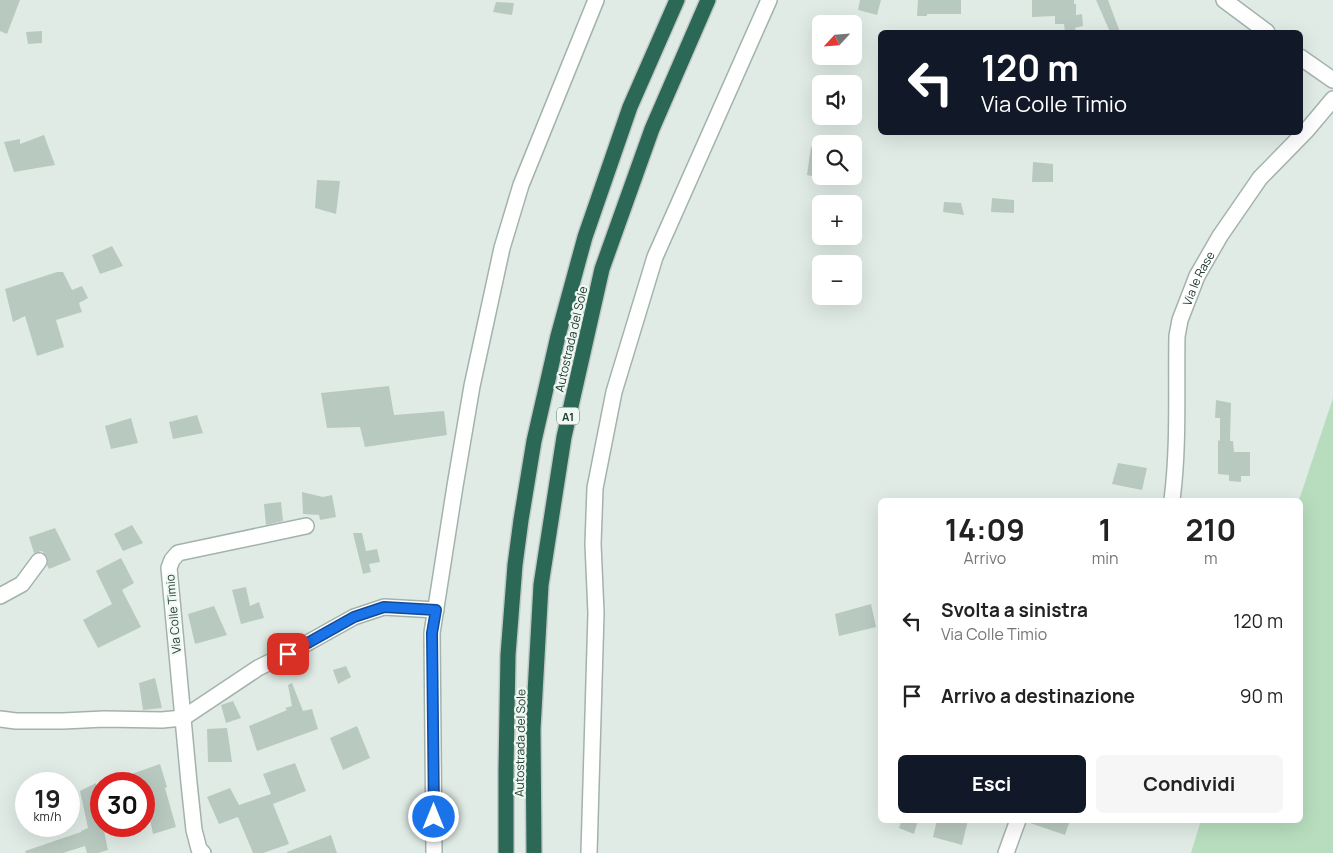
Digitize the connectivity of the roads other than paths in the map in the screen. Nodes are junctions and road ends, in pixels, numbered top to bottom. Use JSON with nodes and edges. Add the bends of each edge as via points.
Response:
{"nodes":[{"id":1,"x":596,"y":0,"type":"edge"},
{"id":2,"x":677,"y":0,"type":"edge"},
{"id":3,"x":708,"y":0,"type":"edge"},
{"id":4,"x":769,"y":0,"type":"edge"},
{"id":5,"x":1224,"y":0,"type":"edge"},
{"id":6,"x":1264,"y":30,"type":"edge"},
{"id":7,"x":1303,"y":59,"type":"edge"},
{"id":8,"x":1333,"y":80,"type":"edge"},
{"id":9,"x":1333,"y":99,"type":"edge"},
{"id":10,"x":1303,"y":134,"type":"edge"},
{"id":11,"x":1302,"y":135,"type":"edge"},
{"id":12,"x":1172,"y":498,"type":"edge"},
{"id":13,"x":306,"y":526,"type":"dead end"},
{"id":14,"x":39,"y":561,"type":"dead end"},
{"id":15,"x":0,"y":596,"type":"edge"},
{"id":16,"x":436,"y":610,"type":"junction"},
{"id":17,"x":183,"y":718,"type":"junction"},
{"id":18,"x":0,"y":719,"type":"edge"},
{"id":19,"x":1017,"y":823,"type":"edge"},
{"id":20,"x":202,"y":853,"type":"edge"},
{"id":21,"x":434,"y":853,"type":"edge"},
{"id":22,"x":506,"y":853,"type":"edge"},
{"id":23,"x":534,"y":853,"type":"edge"},
{"id":24,"x":589,"y":853,"type":"edge"},
{"id":25,"x":1006,"y":853,"type":"edge"}],
"edges":[{"from":1,"to":16,"type":"street","via":[[521,184],[502,248],[472,386]]},
{"from":2,"to":22,"type":"highway","name":"Autostrada del Sole","number":"A1","via":[[630,107],[585,237],[534,441],[520,520],[508,655]]},
{"from":3,"to":23,"type":"highway","name":"Autostrada del Sole","number":"A1","via":[[652,129],[602,269],[564,437],[541,585],[533,730]]},
{"from":4,"to":24,"type":"street","via":[[655,257],[614,392],[595,488],[596,613]]},
{"from":5,"to":6,"type":"street"},
{"from":7,"to":8,"type":"street"},
{"from":9,"to":10,"type":"street","name":"Via le Rase"},
{"from":11,"to":12,"type":"street","name":"Via le Rase","via":[[1260,178],[1220,236],[1197,276],[1180,320]]},
{"from":13,"to":17,"type":"street","name":"Via Colle Timio","via":[[178,553],[172,560],[169,568]]},
{"from":14,"to":15,"type":"street","via":[[22,584]]},
{"from":16,"to":17,"type":"street","via":[[384,607],[354,617],[258,668]]},
{"from":16,"to":21,"type":"street","via":[[432,633]]},
{"from":17,"to":18,"type":"street"},
{"from":17,"to":20,"type":"street","name":"Via Colle Timio","via":[[194,830]]},
{"from":19,"to":25,"type":"street"}]}
